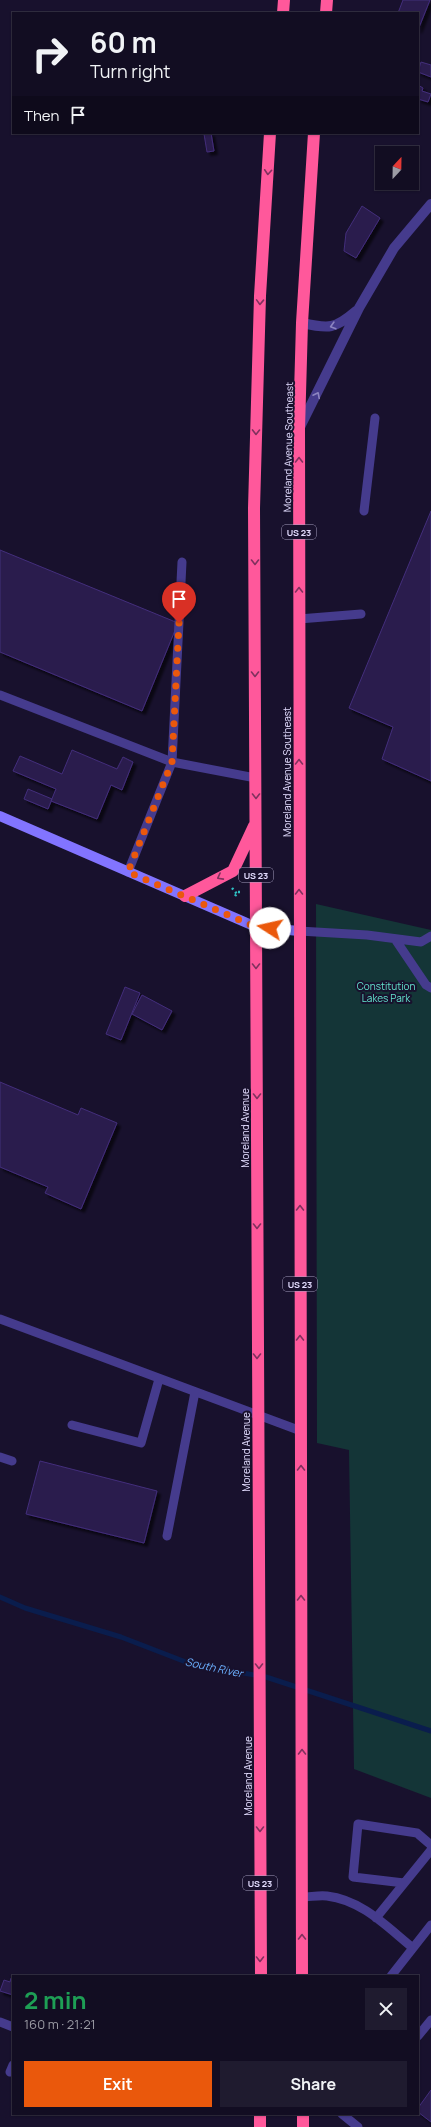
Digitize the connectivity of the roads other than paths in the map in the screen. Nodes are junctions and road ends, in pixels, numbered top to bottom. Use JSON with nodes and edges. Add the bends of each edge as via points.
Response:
{"nodes":[{"id":1,"x":284,"y":0,"type":"edge"},
{"id":2,"x":327,"y":0,"type":"edge"},
{"id":3,"x":282,"y":12,"type":"edge"},
{"id":4,"x":326,"y":12,"type":"edge"},
{"id":5,"x":270,"y":134,"type":"edge"},
{"id":6,"x":314,"y":134,"type":"edge"},
{"id":7,"x":431,"y":204,"type":"edge"},
{"id":8,"x":359,"y":308,"type":"junction"},
{"id":9,"x":302,"y":323,"type":"junction"},
{"id":10,"x":375,"y":418,"type":"dead end"},
{"id":11,"x":299,"y":429,"type":"junction"},
{"id":12,"x":364,"y":511,"type":"dead end"},
{"id":13,"x":182,"y":562,"type":"dead end"},
{"id":14,"x":361,"y":614,"type":"dead end"},
{"id":15,"x":299,"y":619,"type":"junction"},
{"id":16,"x":0,"y":695,"type":"edge"},
{"id":17,"x":172,"y":762,"type":"junction"},
{"id":18,"x":256,"y":778,"type":"junction"},
{"id":19,"x":0,"y":816,"type":"edge"},
{"id":20,"x":256,"y":823,"type":"junction"},
{"id":21,"x":128,"y":872,"type":"junction"},
{"id":22,"x":185,"y":896,"type":"junction"},
{"id":23,"x":256,"y":927,"type":"junction"},
{"id":24,"x":299,"y":931,"type":"junction"},
{"id":25,"x":431,"y":936,"type":"edge"},
{"id":26,"x":395,"y":939,"type":"junction"},
{"id":27,"x":431,"y":988,"type":"edge"},
{"id":28,"x":0,"y":1319,"type":"edge"},
{"id":29,"x":159,"y":1379,"type":"junction"},
{"id":30,"x":195,"y":1392,"type":"junction"},
{"id":31,"x":257,"y":1416,"type":"junction"},
{"id":32,"x":72,"y":1425,"type":"dead end"},
{"id":33,"x":301,"y":1431,"type":"junction"},
{"id":34,"x":0,"y":1457,"type":"edge"},
{"id":35,"x":12,"y":1461,"type":"dead end"},
{"id":36,"x":167,"y":1536,"type":"dead end"},
{"id":37,"x":431,"y":1845,"type":"edge"},
{"id":38,"x":431,"y":1850,"type":"edge"},
{"id":39,"x":404,"y":1883,"type":"junction"},
{"id":40,"x":302,"y":1897,"type":"junction"},
{"id":41,"x":376,"y":1918,"type":"junction"},
{"id":42,"x":431,"y":1925,"type":"edge"},
{"id":43,"x":412,"y":1948,"type":"junction"},
{"id":44,"x":261,"y":1975,"type":"edge"},
{"id":45,"x":302,"y":1975,"type":"edge"},
{"id":46,"x":392,"y":1975,"type":"edge"},
{"id":47,"x":431,"y":2020,"type":"edge"},
{"id":48,"x":0,"y":2022,"type":"edge"},
{"id":49,"x":12,"y":2027,"type":"edge"},
{"id":50,"x":419,"y":2035,"type":"edge"},
{"id":51,"x":260,"y":2115,"type":"edge"},
{"id":52,"x":303,"y":2115,"type":"edge"},
{"id":53,"x":343,"y":2115,"type":"edge"},
{"id":54,"x":260,"y":2127,"type":"edge"},
{"id":55,"x":303,"y":2127,"type":"edge"},
{"id":56,"x":358,"y":2127,"type":"edge"}],
"edges":[{"from":1,"to":3,"type":"highway"},
{"from":2,"to":4,"type":"highway"},
{"from":5,"to":18,"type":"highway","number":"US 23","one_way":true,"via":[[260,296],[254,508]]},
{"from":6,"to":9,"type":"highway","name":"Moreland Avenue Southeast","number":"US 23"},
{"from":7,"to":8,"type":"street","via":[[394,248]]},
{"from":8,"to":9,"type":"street","one_way":true,"via":[[343,322],[331,328]]},
{"from":11,"to":8,"type":"street","one_way":true},
{"from":9,"to":11,"type":"highway","name":"Moreland Avenue Southeast","number":"US 23"},
{"from":10,"to":12,"type":"lane"},
{"from":15,"to":11,"type":"highway","name":"Moreland Avenue Southeast","number":"US 23","one_way":true},
{"from":13,"to":17,"type":"lane"},
{"from":14,"to":15,"type":"lane"},
{"from":24,"to":15,"type":"highway","name":"Moreland Avenue Southeast","number":"US 23","one_way":true},
{"from":16,"to":17,"type":"lane"},
{"from":17,"to":18,"type":"lane"},
{"from":17,"to":21,"type":"lane"},
{"from":18,"to":20,"type":"highway","number":"US 23","one_way":true},
{"from":19,"to":21,"type":"street"},
{"from":20,"to":22,"type":"highway","one_way":true,"via":[[233,870]]},
{"from":20,"to":23,"type":"highway","number":"US 23"},
{"from":21,"to":22,"type":"street"},
{"from":22,"to":23,"type":"street"},
{"from":23,"to":24,"type":"street"},
{"from":23,"to":31,"type":"highway","name":"Moreland Avenue","number":"US 23","one_way":true},
{"from":24,"to":26,"type":"lane"},
{"from":33,"to":24,"type":"highway","number":"US 23","one_way":true},
{"from":25,"to":26,"type":"lane","via":[[421,942]]},
{"from":26,"to":27,"type":"lane","via":[[426,985]]},
{"from":28,"to":29,"type":"lane"},
{"from":29,"to":30,"type":"lane"},
{"from":29,"to":32,"type":"lane","via":[[141,1443]]},
{"from":30,"to":31,"type":"lane"},
{"from":30,"to":36,"type":"lane"},
{"from":31,"to":33,"type":"lane"},
{"from":31,"to":44,"type":"highway","name":"Moreland Avenue","number":"US 23","one_way":true},
{"from":40,"to":33,"type":"highway","number":"US 23","one_way":true},
{"from":34,"to":35,"type":"lane"},
{"from":37,"to":39,"type":"lane","via":[[417,1833],[358,1824],[352,1877]]},
{"from":38,"to":39,"type":"lane"},
{"from":39,"to":41,"type":"lane"},
{"from":40,"to":41,"type":"lane","via":[[326,1896],[342,1899],[364,1909]]},
{"from":45,"to":40,"type":"highway","number":"US 23","one_way":true},
{"from":41,"to":43,"type":"lane"},
{"from":42,"to":43,"type":"lane"},
{"from":43,"to":46,"type":"lane"},
{"from":47,"to":50,"type":"lane"},
{"from":48,"to":49,"type":"lane"},
{"from":51,"to":54,"type":"highway"},
{"from":52,"to":55,"type":"highway"},
{"from":53,"to":56,"type":"lane"}]}
